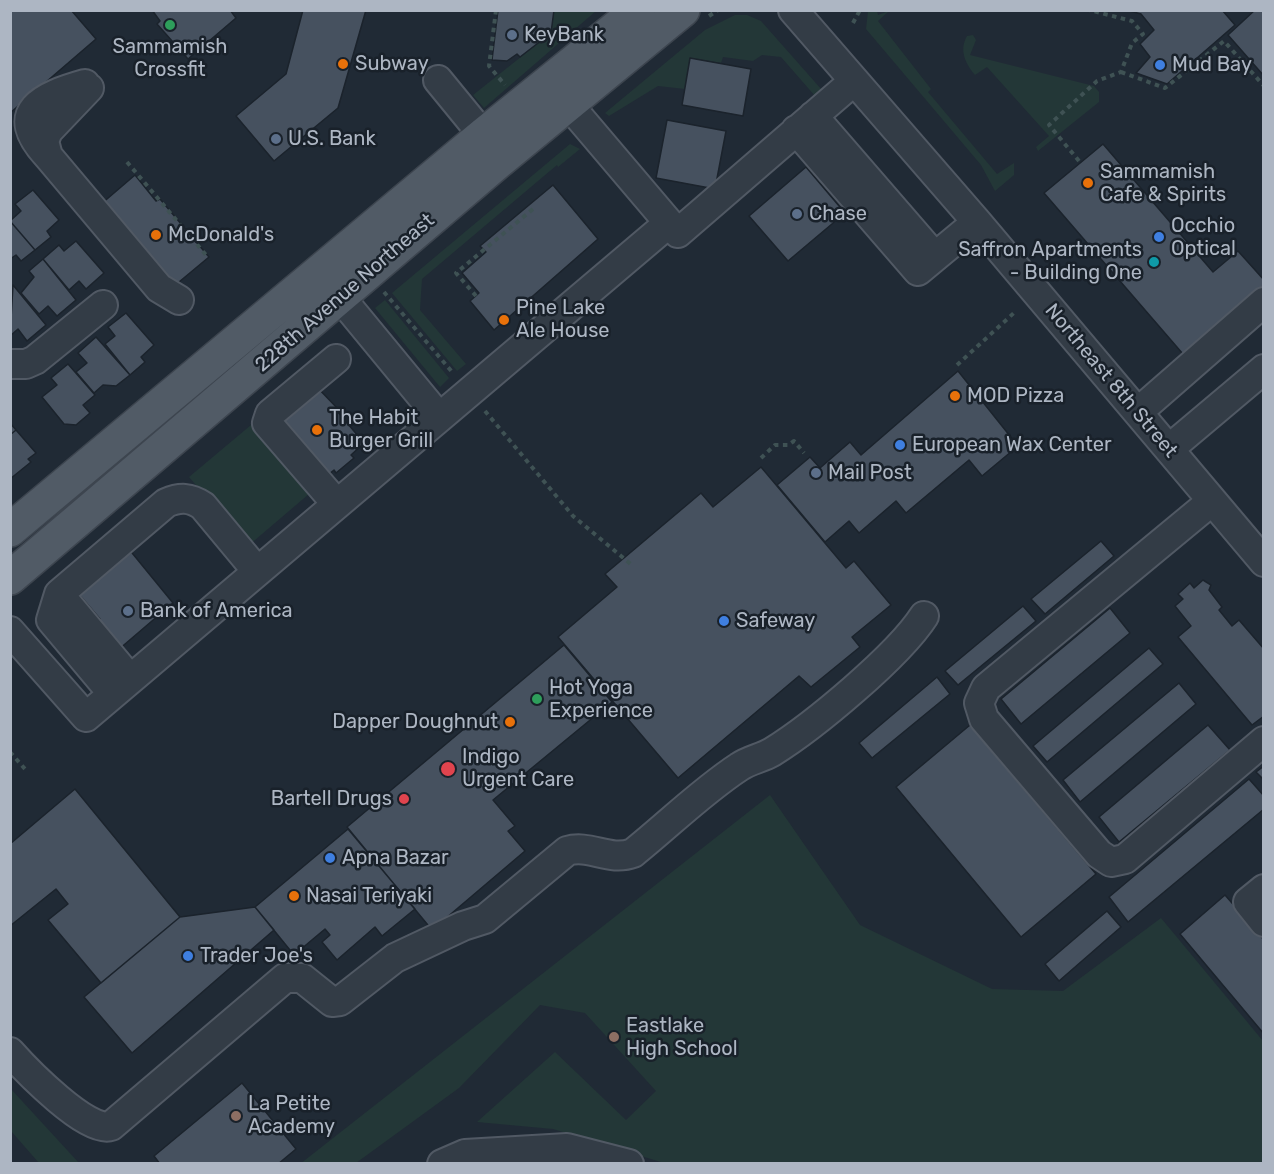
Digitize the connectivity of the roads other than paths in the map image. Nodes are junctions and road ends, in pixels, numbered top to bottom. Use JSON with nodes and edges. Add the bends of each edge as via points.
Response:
{"nodes":[{"id":1,"x":683,"y":10,"type":"edge"},
{"id":2,"x":793,"y":10,"type":"edge"},
{"id":3,"x":629,"y":15,"type":"edge"},
{"id":4,"x":438,"y":80,"type":"dead end"},
{"id":5,"x":854,"y":81,"type":"junction"},
{"id":6,"x":87,"y":86,"type":"dead end"},
{"id":7,"x":568,"y":104,"type":"junction"},
{"id":8,"x":800,"y":127,"type":"junction"},
{"id":9,"x":483,"y":135,"type":"junction"},
{"id":10,"x":977,"y":222,"type":"junction"},
{"id":11,"x":678,"y":233,"type":"dead end"},
{"id":12,"x":331,"y":285,"type":"junction"},
{"id":13,"x":179,"y":300,"type":"dead end"},
{"id":14,"x":1263,"y":302,"type":"edge"},
{"id":15,"x":103,"y":305,"type":"dead end"},
{"id":16,"x":336,"y":359,"type":"dead end"},
{"id":17,"x":10,"y":364,"type":"edge"},
{"id":18,"x":1263,"y":369,"type":"edge"},
{"id":19,"x":1137,"y":412,"type":"junction"},
{"id":20,"x":438,"y":416,"type":"junction"},
{"id":21,"x":1168,"y":449,"type":"junction"},
{"id":22,"x":49,"y":499,"type":"junction"},
{"id":23,"x":1212,"y":501,"type":"junction"},
{"id":24,"x":336,"y":503,"type":"junction"},
{"id":25,"x":10,"y":530,"type":"edge"},
{"id":26,"x":10,"y":549,"type":"edge"},
{"id":27,"x":1263,"y":562,"type":"edge"},
{"id":28,"x":257,"y":571,"type":"junction"},
{"id":29,"x":10,"y":578,"type":"edge"},
{"id":30,"x":924,"y":615,"type":"dead end"},
{"id":31,"x":10,"y":631,"type":"edge"},
{"id":32,"x":126,"y":682,"type":"junction"},
{"id":33,"x":1263,"y":741,"type":"edge"},
{"id":34,"x":1263,"y":889,"type":"edge"},
{"id":35,"x":1263,"y":921,"type":"edge"},
{"id":36,"x":10,"y":1052,"type":"edge"},
{"id":37,"x":442,"y":1164,"type":"edge"},
{"id":38,"x":628,"y":1164,"type":"edge"}],
"edges":[{"from":1,"to":7,"type":"main road","name":"228th Avenue Northeast"},
{"from":2,"to":5,"type":"street","name":"Northeast 8th Street"},
{"from":3,"to":9,"type":"main road"},
{"from":4,"to":9,"type":"street"},
{"from":5,"to":8,"type":"street"},
{"from":5,"to":10,"type":"street","name":"Northeast 8th Street"},
{"from":6,"to":13,"type":"street","via":[[48,131],[44,141],[48,156],[159,288]]},
{"from":7,"to":12,"type":"main road","name":"228th Avenue Northeast"},
{"from":7,"to":20,"type":"street","via":[[669,223]]},
{"from":8,"to":10,"type":"street","via":[[922,268]]},
{"from":8,"to":11,"type":"street"},
{"from":9,"to":12,"type":"main road","via":[[441,170],[424,198],[347,277]]},
{"from":10,"to":19,"type":"street","name":"Northeast 8th Street"},
{"from":12,"to":20,"type":"street"},
{"from":12,"to":22,"type":"main road","name":"228th Avenue Northeast"},
{"from":12,"to":29,"type":"main road","name":"228th Avenue Northeast","via":[[260,366]]},
{"from":14,"to":19,"type":"street"},
{"from":15,"to":17,"type":"street","via":[[35,360]]},
{"from":16,"to":24,"type":"street","via":[[270,414],[267,423]]},
{"from":18,"to":21,"type":"street"},
{"from":19,"to":21,"type":"street","name":"Northeast 8th Street"},
{"from":20,"to":24,"type":"street"},
{"from":21,"to":23,"type":"street","name":"Northeast 8th Street"},
{"from":22,"to":25,"type":"main road","name":"228th Avenue Northeast"},
{"from":22,"to":26,"type":"main road"},
{"from":23,"to":27,"type":"street","name":"Northeast 8th Street"},
{"from":23,"to":33,"type":"street","via":[[986,688],[980,703],[984,719],[1099,854],[1111,862],[1125,859]]},
{"from":24,"to":28,"type":"street"},
{"from":28,"to":32,"type":"street"},
{"from":28,"to":32,"type":"street","via":[[203,506],[193,499],[178,498],[166,503],[60,595],[51,620]]},
{"from":30,"to":36,"type":"street","via":[[909,637],[814,721],[773,751],[721,780],[633,854],[609,857],[587,849],[567,851],[485,919],[395,958],[340,1001],[332,1002],[302,978],[285,978],[111,1126],[100,1127],[85,1119]]},
{"from":31,"to":32,"type":"street","via":[[86,717]]},
{"from":34,"to":35,"type":"street","via":[[1248,902]]},
{"from":37,"to":38,"type":"street","via":[[465,1154],[567,1148]]}]}
